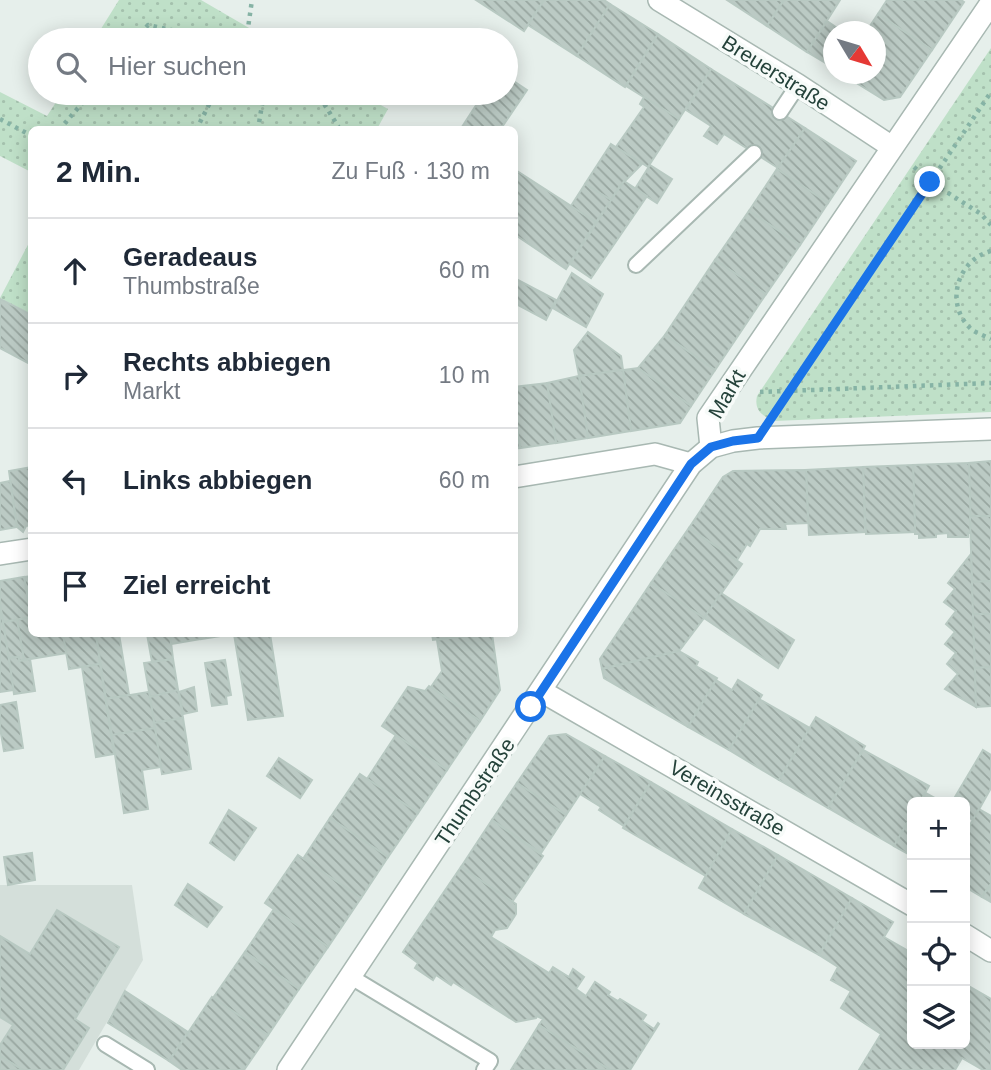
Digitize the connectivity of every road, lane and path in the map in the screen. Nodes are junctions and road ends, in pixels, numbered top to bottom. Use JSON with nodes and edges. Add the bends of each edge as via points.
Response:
{"nodes":[{"id":1,"x":252,"y":0,"type":"edge"},
{"id":2,"x":659,"y":0,"type":"edge"},
{"id":3,"x":991,"y":3,"type":"edge"},
{"id":4,"x":145,"y":28,"type":"edge"},
{"id":5,"x":166,"y":28,"type":"edge"},
{"id":6,"x":248,"y":28,"type":"edge"},
{"id":7,"x":798,"y":85,"type":"junction"},
{"id":8,"x":991,"y":92,"type":"edge"},
{"id":9,"x":80,"y":105,"type":"edge"},
{"id":10,"x":209,"y":105,"type":"edge"},
{"id":11,"x":262,"y":105,"type":"edge"},
{"id":12,"x":325,"y":105,"type":"edge"},
{"id":13,"x":780,"y":113,"type":"dead end"},
{"id":14,"x":0,"y":119,"type":"edge"},
{"id":15,"x":258,"y":122,"type":"junction"},
{"id":16,"x":63,"y":126,"type":"edge"},
{"id":17,"x":197,"y":126,"type":"edge"},
{"id":18,"x":257,"y":126,"type":"edge"},
{"id":19,"x":260,"y":126,"type":"edge"},
{"id":20,"x":338,"y":126,"type":"edge"},
{"id":21,"x":28,"y":134,"type":"edge"},
{"id":22,"x":892,"y":147,"type":"junction"},
{"id":23,"x":754,"y":153,"type":"dead end"},
{"id":24,"x":930,"y":182,"type":"junction"},
{"id":25,"x":991,"y":225,"type":"edge"},
{"id":26,"x":991,"y":251,"type":"edge"},
{"id":27,"x":636,"y":265,"type":"dead end"},
{"id":28,"x":991,"y":339,"type":"edge"},
{"id":29,"x":991,"y":383,"type":"edge"},
{"id":30,"x":790,"y":391,"type":"junction"},
{"id":31,"x":724,"y":393,"type":"junction"},
{"id":32,"x":991,"y":429,"type":"edge"},
{"id":33,"x":758,"y":438,"type":"junction"},
{"id":34,"x":711,"y":447,"type":"junction"},
{"id":35,"x":691,"y":464,"type":"junction"},
{"id":36,"x":518,"y":476,"type":"edge"},
{"id":37,"x":28,"y":550,"type":"edge"},
{"id":38,"x":0,"y":554,"type":"edge"},
{"id":39,"x":541,"y":691,"type":"junction"},
{"id":40,"x":907,"y":902,"type":"edge"},
{"id":41,"x":970,"y":938,"type":"edge"},
{"id":42,"x":991,"y":951,"type":"edge"},
{"id":43,"x":351,"y":976,"type":"junction"},
{"id":44,"x":105,"y":1044,"type":"dead end"},
{"id":45,"x":147,"y":1070,"type":"edge"},
{"id":46,"x":288,"y":1070,"type":"edge"},
{"id":47,"x":484,"y":1070,"type":"edge"}],
"edges":[{"from":1,"to":6,"type":"path"},
{"from":2,"to":7,"type":"street","name":"Breuerstraße"},
{"from":3,"to":22,"type":"street","name":"Markt"},
{"from":4,"to":5,"type":"path","via":[[148,24]]},
{"from":7,"to":13,"type":"lane"},
{"from":7,"to":22,"type":"street","name":"Breuerstraße"},
{"from":8,"to":24,"type":"path"},
{"from":9,"to":16,"type":"path"},
{"from":10,"to":17,"type":"path"},
{"from":11,"to":15,"type":"path"},
{"from":12,"to":20,"type":"path"},
{"from":14,"to":21,"type":"path"},
{"from":15,"to":18,"type":"path"},
{"from":15,"to":19,"type":"path"},
{"from":22,"to":24,"type":"path"},
{"from":22,"to":31,"type":"street","name":"Markt"},
{"from":23,"to":27,"type":"lane"},
{"from":24,"to":25,"type":"path"},
{"from":24,"to":30,"type":"path"},
{"from":26,"to":28,"type":"path","via":[[971,261],[960,276],[956,294],[960,314],[972,330]]},
{"from":29,"to":30,"type":"path"},
{"from":30,"to":31,"type":"path"},
{"from":30,"to":33,"type":"path"},
{"from":31,"to":34,"type":"street","name":"Markt","via":[[708,418]]},
{"from":32,"to":33,"type":"street","name":"Markt"},
{"from":33,"to":34,"type":"street","name":"Markt"},
{"from":34,"to":35,"type":"street","name":"Thumbstraße"},
{"from":35,"to":36,"type":"street","via":[[655,454]]},
{"from":35,"to":39,"type":"street","name":"Thumbstraße"},
{"from":37,"to":38,"type":"street"},
{"from":39,"to":40,"type":"street","name":"Vereinsstraße"},
{"from":39,"to":43,"type":"street","name":"Thumbstraße"},
{"from":41,"to":42,"type":"street"},
{"from":43,"to":46,"type":"street","name":"Thumbstraße"},
{"from":43,"to":47,"type":"lane","via":[[490,1061]]},
{"from":44,"to":45,"type":"lane"}]}
